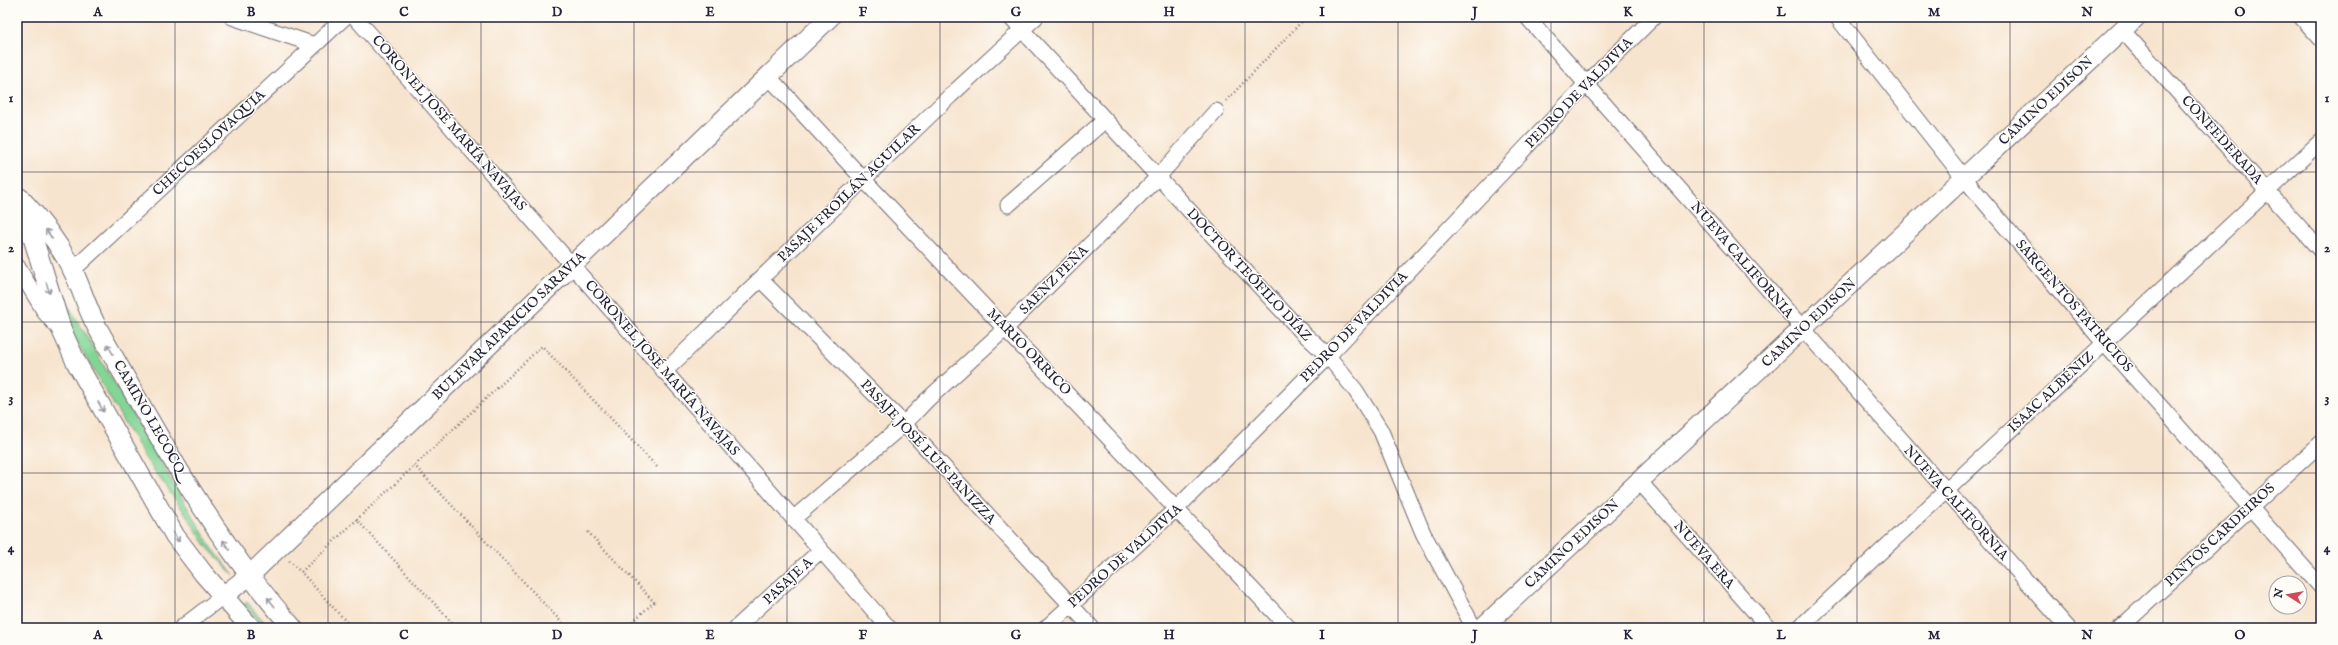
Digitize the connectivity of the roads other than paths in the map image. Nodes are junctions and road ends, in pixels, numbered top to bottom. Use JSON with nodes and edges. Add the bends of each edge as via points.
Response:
{"nodes":[{"id":1,"x":232,"y":17,"type":"edge"},
{"id":2,"x":345,"y":17,"type":"edge"},
{"id":3,"x":355,"y":17,"type":"edge"},
{"id":4,"x":830,"y":17,"type":"edge"},
{"id":5,"x":1010,"y":17,"type":"edge"},
{"id":6,"x":1036,"y":17,"type":"edge"},
{"id":7,"x":1527,"y":17,"type":"edge"},
{"id":8,"x":1654,"y":17,"type":"edge"},
{"id":9,"x":1836,"y":17,"type":"edge"},
{"id":10,"x":2136,"y":17,"type":"edge"},
{"id":11,"x":2302,"y":17,"type":"edge"},
{"id":12,"x":2122,"y":30,"type":"junction"},
{"id":13,"x":1022,"y":31,"type":"junction"},
{"id":14,"x":2321,"y":39,"type":"edge"},
{"id":15,"x":315,"y":45,"type":"junction"},
{"id":16,"x":769,"y":77,"type":"junction"},
{"id":17,"x":1586,"y":84,"type":"junction"},
{"id":18,"x":1216,"y":111,"type":"road end"},
{"id":19,"x":1105,"y":120,"type":"junction"},
{"id":20,"x":2321,"y":141,"type":"edge"},
{"id":21,"x":1158,"y":177,"type":"junction"},
{"id":22,"x":1964,"y":178,"type":"junction"},
{"id":23,"x":864,"y":180,"type":"junction"},
{"id":24,"x":2268,"y":190,"type":"junction"},
{"id":25,"x":19,"y":195,"type":"edge"},
{"id":26,"x":1008,"y":205,"type":"dead end"},
{"id":27,"x":2321,"y":251,"type":"edge"},
{"id":28,"x":574,"y":265,"type":"junction"},
{"id":29,"x":17,"y":266,"type":"edge"},
{"id":30,"x":73,"y":270,"type":"junction"},
{"id":31,"x":760,"y":279,"type":"junction"},
{"id":32,"x":1006,"y":328,"type":"junction"},
{"id":33,"x":1802,"y":329,"type":"junction"},
{"id":34,"x":62,"y":332,"type":"junction"},
{"id":35,"x":2104,"y":343,"type":"junction"},
{"id":36,"x":1328,"y":356,"type":"junction"},
{"id":37,"x":664,"y":372,"type":"junction"},
{"id":38,"x":904,"y":424,"type":"junction"},
{"id":39,"x":2321,"y":443,"type":"edge"},
{"id":40,"x":1639,"y":481,"type":"junction"},
{"id":41,"x":1946,"y":491,"type":"junction"},
{"id":42,"x":2250,"y":506,"type":"junction"},
{"id":43,"x":1177,"y":508,"type":"junction"},
{"id":44,"x":793,"y":519,"type":"junction"},
{"id":45,"x":821,"y":550,"type":"junction"},
{"id":46,"x":249,"y":576,"type":"junction"},
{"id":47,"x":2321,"y":587,"type":"edge"},
{"id":48,"x":223,"y":596,"type":"junction"},
{"id":49,"x":1071,"y":605,"type":"junction"},
{"id":50,"x":181,"y":628,"type":"edge"},
{"id":51,"x":252,"y":628,"type":"edge"},
{"id":52,"x":293,"y":628,"type":"edge"},
{"id":53,"x":736,"y":628,"type":"edge"},
{"id":54,"x":889,"y":628,"type":"edge"},
{"id":55,"x":1046,"y":628,"type":"edge"},
{"id":56,"x":1092,"y":628,"type":"edge"},
{"id":57,"x":1289,"y":628,"type":"edge"},
{"id":58,"x":1474,"y":628,"type":"edge"},
{"id":59,"x":1482,"y":628,"type":"edge"},
{"id":60,"x":1769,"y":628,"type":"edge"},
{"id":61,"x":1799,"y":628,"type":"edge"},
{"id":62,"x":2068,"y":628,"type":"edge"},
{"id":63,"x":2120,"y":628,"type":"edge"}],
"edges":[{"from":1,"to":15,"type":"street"},
{"from":2,"to":15,"type":"street","name":"CHECOESLOVAQUIA"},
{"from":3,"to":28,"type":"street","name":"CORONEL JOSÉ MARÍA NAVAJAS"},
{"from":4,"to":16,"type":"street","name":"BULEVAR APARICIO SARAVIA"},
{"from":5,"to":13,"type":"street","name":"DOCTOR TEÓFILO DÍAZ"},
{"from":6,"to":13,"type":"street","name":"PASAJE FROILÁN AGUILAR"},
{"from":7,"to":17,"type":"street","name":"NUEVA CALIFORNIA"},
{"from":8,"to":17,"type":"street","name":"PEDRO DE VALDIVIA"},
{"from":9,"to":22,"type":"street","name":"SARGENTOS PATRICIOS"},
{"from":10,"to":12,"type":"street","name":"CAMINO EDISON"},
{"from":11,"to":14,"type":"street"},
{"from":12,"to":22,"type":"street","name":"CAMINO EDISON"},
{"from":12,"to":24,"type":"street","name":"CONFEDERADA"},
{"from":13,"to":19,"type":"street","name":"DOCTOR TEÓFILO DÍAZ"},
{"from":13,"to":23,"type":"street","name":"PASAJE FROILÁN AGUILAR","via":[[950,96]]},
{"from":15,"to":30,"type":"street","name":"CHECOESLOVAQUIA"},
{"from":16,"to":23,"type":"street","name":"MARIO ORRICO"},
{"from":16,"to":28,"type":"street","name":"BULEVAR APARICIO SARAVIA"},
{"from":17,"to":33,"type":"street","name":"NUEVA CALIFORNIA"},
{"from":17,"to":36,"type":"street","name":"PEDRO DE VALDIVIA"},
{"from":18,"to":21,"type":"street","name":"SAENZ PEÑA"},
{"from":19,"to":21,"type":"street","name":"DOCTOR TEÓFILO DÍAZ"},
{"from":19,"to":26,"type":"street"},
{"from":20,"to":24,"type":"street","name":"ISAAC ALBÉNIZ"},
{"from":21,"to":32,"type":"street","name":"SAENZ PEÑA"},
{"from":21,"to":36,"type":"street","name":"DOCTOR TEÓFILO DÍAZ","via":[[1300,330]]},
{"from":22,"to":33,"type":"street","name":"CAMINO EDISON"},
{"from":22,"to":35,"type":"street","name":"SARGENTOS PATRICIOS"},
{"from":23,"to":31,"type":"street","name":"PASAJE FROILÁN AGUILAR"},
{"from":23,"to":32,"type":"street","name":"MARIO ORRICO"},
{"from":24,"to":27,"type":"street","name":"CONFEDERADA"},
{"from":24,"to":35,"type":"street","name":"ISAAC ALBÉNIZ"},
{"from":30,"to":25,"type":"street","name":"CAMINO LECOCQ","one_way":true,"via":[[36,215]]},
{"from":25,"to":34,"type":"street","name":"CAMINO LECOCQ","one_way":true},
{"from":28,"to":37,"type":"street","name":"CORONEL JOSÉ MARÍA NAVAJAS"},
{"from":28,"to":46,"type":"street","name":"BULEVAR APARICIO SARAVIA"},
{"from":29,"to":34,"type":"street","via":[[46,314]]},
{"from":46,"to":30,"type":"street","name":"CAMINO LECOCQ","one_way":true,"via":[[168,451],[96,325]]},
{"from":31,"to":37,"type":"street","name":"PASAJE FROILÁN AGUILAR"},
{"from":31,"to":38,"type":"street","name":"PASAJE JOSÉ LUIS PANIZZA"},
{"from":32,"to":38,"type":"street","name":"SAENZ PEÑA"},
{"from":32,"to":43,"type":"street","name":"MARIO ORRICO"},
{"from":33,"to":40,"type":"street","name":"CAMINO EDISON"},
{"from":33,"to":41,"type":"street","name":"NUEVA CALIFORNIA"},
{"from":34,"to":48,"type":"street","name":"CAMINO LECOCQ","one_way":true,"via":[[76,362],[176,536]]},
{"from":35,"to":41,"type":"street","name":"ISAAC ALBÉNIZ"},
{"from":35,"to":42,"type":"street","name":"SARGENTOS PATRICIOS"},
{"from":36,"to":43,"type":"street","name":"PEDRO DE VALDIVIA"},
{"from":36,"to":58,"type":"street","name":"DOCTOR TEÓFILO DÍAZ","via":[[1356,390],[1380,431],[1423,533]]},
{"from":37,"to":44,"type":"street","name":"CORONEL JOSÉ MARÍA NAVAJAS"},
{"from":38,"to":44,"type":"street","name":"SAENZ PEÑA"},
{"from":38,"to":49,"type":"street","name":"PASAJE JOSÉ LUIS PANIZZA"},
{"from":39,"to":42,"type":"street","name":"PINTOS CARDEIROS"},
{"from":40,"to":59,"type":"street","name":"CAMINO EDISON"},
{"from":40,"to":60,"type":"street","name":"NUEVA ERA"},
{"from":41,"to":61,"type":"street","name":"ISAAC ALBÉNIZ"},
{"from":41,"to":62,"type":"street","name":"NUEVA CALIFORNIA"},
{"from":42,"to":47,"type":"street","name":"SARGENTOS PATRICIOS"},
{"from":42,"to":63,"type":"street","name":"PINTOS CARDEIROS"},
{"from":43,"to":49,"type":"street","name":"PEDRO DE VALDIVIA"},
{"from":43,"to":57,"type":"street","name":"MARIO ORRICO"},
{"from":44,"to":45,"type":"street","name":"CORONEL JOSÉ MARÍA NAVAJAS"},
{"from":45,"to":53,"type":"street","name":"PASAJE A"},
{"from":45,"to":54,"type":"street","name":"CORONEL JOSÉ MARÍA NAVAJAS"},
{"from":46,"to":48,"type":"street","name":"BULEVAR APARICIO SARAVIA"},
{"from":52,"to":46,"type":"street","name":"CAMINO LECOCQ","one_way":true},
{"from":48,"to":50,"type":"street","name":"BULEVAR APARICIO SARAVIA"},
{"from":48,"to":51,"type":"street","name":"CAMINO LECOCQ"},
{"from":49,"to":55,"type":"street","name":"PEDRO DE VALDIVIA"},
{"from":49,"to":56,"type":"street","name":"PASAJE JOSÉ LUIS PANIZZA"}]}
